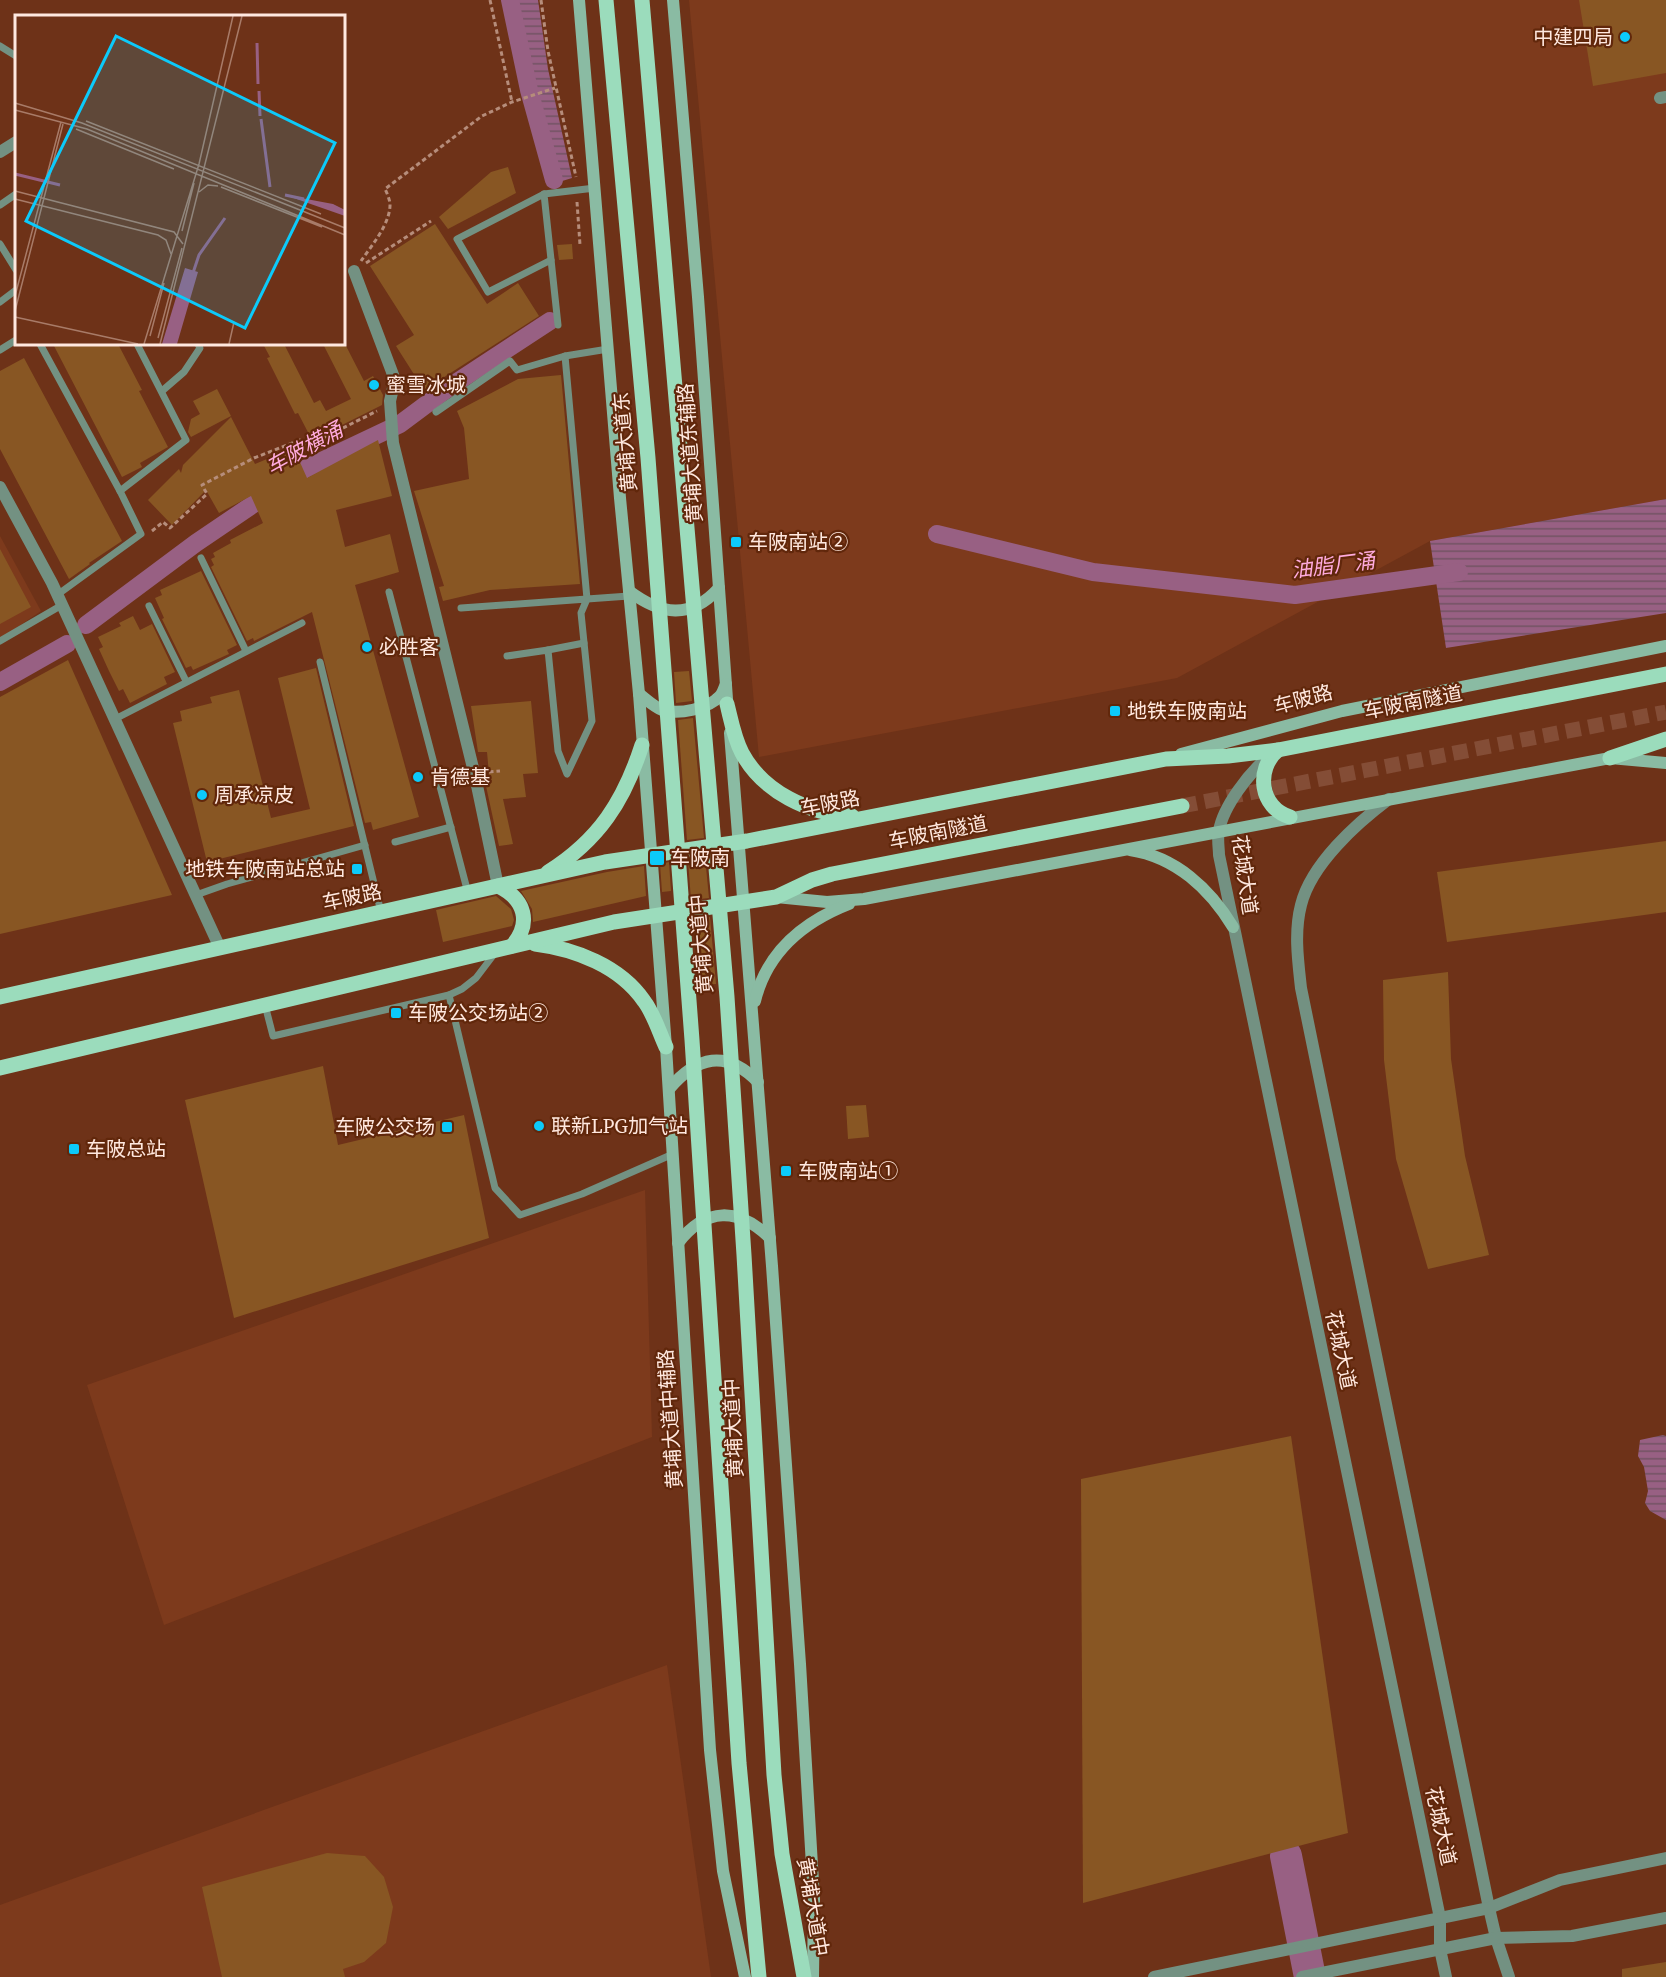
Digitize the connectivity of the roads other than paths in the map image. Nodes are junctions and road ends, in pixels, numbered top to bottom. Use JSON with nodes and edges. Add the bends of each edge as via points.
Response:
{"nodes":[{"id":1,"x":579,"y":0,"type":"edge"},
{"id":2,"x":606,"y":0,"type":"edge"},
{"id":3,"x":642,"y":0,"type":"edge"},
{"id":4,"x":673,"y":0,"type":"edge"},
{"id":5,"x":0,"y":46,"type":"edge"},
{"id":6,"x":15,"y":55,"type":"edge"},
{"id":7,"x":15,"y":143,"type":"edge"},
{"id":8,"x":0,"y":152,"type":"edge"},
{"id":9,"x":595,"y":188,"type":"junction"},
{"id":10,"x":544,"y":194,"type":"junction"},
{"id":11,"x":15,"y":195,"type":"edge"},
{"id":12,"x":0,"y":205,"type":"edge"},
{"id":13,"x":0,"y":244,"type":"edge"},
{"id":14,"x":551,"y":260,"type":"junction"},
{"id":15,"x":15,"y":268,"type":"edge"},
{"id":16,"x":354,"y":271,"type":"road end"},
{"id":17,"x":15,"y":291,"type":"edge"},
{"id":18,"x":0,"y":302,"type":"edge"},
{"id":19,"x":558,"y":325,"type":"dead end"},
{"id":20,"x":15,"y":341,"type":"edge"},
{"id":21,"x":41,"y":345,"type":"edge"},
{"id":22,"x":137,"y":345,"type":"edge"},
{"id":23,"x":198,"y":345,"type":"edge"},
{"id":24,"x":608,"y":349,"type":"junction"},
{"id":25,"x":0,"y":350,"type":"edge"},
{"id":26,"x":565,"y":356,"type":"junction"},
{"id":27,"x":162,"y":391,"type":"junction"},
{"id":28,"x":436,"y":412,"type":"dead end"},
{"id":29,"x":0,"y":487,"type":"edge"},
{"id":30,"x":120,"y":491,"type":"junction"},
{"id":31,"x":201,"y":558,"type":"dead end"},
{"id":32,"x":719,"y":588,"type":"junction"},
{"id":33,"x":389,"y":592,"type":"dead end"},
{"id":34,"x":629,"y":594,"type":"junction"},
{"id":35,"x":587,"y":599,"type":"junction"},
{"id":36,"x":60,"y":600,"type":"junction"},
{"id":37,"x":149,"y":606,"type":"dead end"},
{"id":38,"x":461,"y":608,"type":"dead end"},
{"id":39,"x":302,"y":623,"type":"dead end"},
{"id":40,"x":0,"y":641,"type":"edge"},
{"id":41,"x":584,"y":643,"type":"junction"},
{"id":42,"x":1666,"y":646,"type":"edge"},
{"id":43,"x":548,"y":650,"type":"junction"},
{"id":44,"x":246,"y":651,"type":"junction"},
{"id":45,"x":507,"y":656,"type":"dead end"},
{"id":46,"x":320,"y":662,"type":"dead end"},
{"id":47,"x":1666,"y":674,"type":"edge"},
{"id":48,"x":186,"y":681,"type":"junction"},
{"id":49,"x":726,"y":682,"type":"junction"},
{"id":50,"x":639,"y":694,"type":"junction"},
{"id":51,"x":728,"y":704,"type":"junction"},
{"id":52,"x":115,"y":719,"type":"junction"},
{"id":53,"x":1666,"y":739,"type":"edge"},
{"id":54,"x":642,"y":745,"type":"junction"},
{"id":55,"x":1278,"y":750,"type":"junction"},
{"id":56,"x":1610,"y":758,"type":"junction"},
{"id":57,"x":1166,"y":759,"type":"junction"},
{"id":58,"x":1666,"y":763,"type":"edge"},
{"id":59,"x":1390,"y":799,"type":"junction"},
{"id":60,"x":1182,"y":806,"type":"tunnel mouth"},
{"id":61,"x":870,"y":817,"type":"junction"},
{"id":62,"x":1290,"y":818,"type":"junction"},
{"id":63,"x":452,"y":827,"type":"junction"},
{"id":64,"x":1219,"y":831,"type":"junction"},
{"id":65,"x":395,"y":842,"type":"dead end"},
{"id":66,"x":740,"y":842,"type":"junction"},
{"id":67,"x":365,"y":845,"type":"junction"},
{"id":68,"x":1122,"y":849,"type":"junction"},
{"id":69,"x":650,"y":855,"type":"junction"},
{"id":70,"x":542,"y":877,"type":"junction"},
{"id":71,"x":680,"y":880,"type":"joint"},
{"id":72,"x":498,"y":886,"type":"junction"},
{"id":73,"x":468,"y":893,"type":"junction"},
{"id":74,"x":196,"y":896,"type":"junction"},
{"id":75,"x":776,"y":897,"type":"junction"},
{"id":76,"x":864,"y":899,"type":"junction"},
{"id":77,"x":744,"y":902,"type":"junction"},
{"id":78,"x":381,"y":912,"type":"junction"},
{"id":79,"x":655,"y":914,"type":"junction"},
{"id":80,"x":1233,"y":927,"type":"junction"},
{"id":81,"x":512,"y":946,"type":"junction"},
{"id":82,"x":220,"y":948,"type":"junction"},
{"id":83,"x":449,"y":995,"type":"junction"},
{"id":84,"x":0,"y":997,"type":"edge"},
{"id":85,"x":265,"y":1005,"type":"junction"},
{"id":86,"x":752,"y":1011,"type":"junction"},
{"id":87,"x":666,"y":1047,"type":"junction"},
{"id":88,"x":0,"y":1068,"type":"edge"},
{"id":89,"x":758,"y":1082,"type":"junction"},
{"id":90,"x":669,"y":1089,"type":"junction"},
{"id":91,"x":673,"y":1154,"type":"junction"},
{"id":92,"x":770,"y":1238,"type":"junction"},
{"id":93,"x":678,"y":1243,"type":"junction"},
{"id":94,"x":1666,"y":1858,"type":"edge"},
{"id":95,"x":1489,"y":1908,"type":"junction"},
{"id":96,"x":1440,"y":1918,"type":"junction"},
{"id":97,"x":1666,"y":1918,"type":"edge"},
{"id":98,"x":1496,"y":1938,"type":"junction"},
{"id":99,"x":1440,"y":1949,"type":"junction"},
{"id":100,"x":745,"y":1977,"type":"edge"},
{"id":101,"x":759,"y":1977,"type":"edge"},
{"id":102,"x":804,"y":1977,"type":"edge"},
{"id":103,"x":813,"y":1977,"type":"edge"},
{"id":104,"x":1154,"y":1977,"type":"edge"},
{"id":105,"x":1302,"y":1977,"type":"edge"},
{"id":106,"x":1446,"y":1977,"type":"edge"},
{"id":107,"x":1509,"y":1977,"type":"edge"}],
"edges":[{"from":1,"to":9,"type":"main road"},
{"from":2,"to":71,"type":"main road","name":"黄埔大道东","via":[[648,458]]},
{"from":3,"to":102,"type":"main road","name":"黄埔大道中","via":[[717,875],[782,1854]]},
{"from":4,"to":32,"type":"main road","name":"黄埔大道东辅路"},
{"from":5,"to":6,"type":"lane"},
{"from":7,"to":8,"type":"street"},
{"from":9,"to":10,"type":"lane"},
{"from":9,"to":24,"type":"main road"},
{"from":10,"to":14,"type":"lane"},
{"from":10,"to":14,"type":"lane","via":[[457,239],[488,292]]},
{"from":11,"to":12,"type":"lane"},
{"from":13,"to":15,"type":"lane"},
{"from":14,"to":19,"type":"lane"},
{"from":16,"to":72,"type":"street","via":[[395,380],[390,401],[393,443]]},
{"from":17,"to":18,"type":"lane"},
{"from":20,"to":25,"type":"lane"},
{"from":21,"to":30,"type":"lane"},
{"from":22,"to":27,"type":"lane"},
{"from":23,"to":27,"type":"lane","via":[[184,372]]},
{"from":24,"to":26,"type":"lane"},
{"from":24,"to":34,"type":"main road"},
{"from":26,"to":28,"type":"lane","via":[[517,370],[510,361]]},
{"from":26,"to":35,"type":"lane"},
{"from":27,"to":30,"type":"lane","via":[[186,440]]},
{"from":29,"to":36,"type":"street"},
{"from":30,"to":36,"type":"lane","via":[[141,534]]},
{"from":31,"to":44,"type":"lane"},
{"from":32,"to":34,"type":"main road","via":[[708,600],[689,609],[662,610]]},
{"from":32,"to":49,"type":"main road","name":"黄埔大道东辅路"},
{"from":33,"to":63,"type":"lane"},
{"from":34,"to":35,"type":"lane"},
{"from":34,"to":50,"type":"main road"},
{"from":35,"to":38,"type":"lane"},
{"from":35,"to":41,"type":"lane","via":[[581,613]]},
{"from":36,"to":40,"type":"lane"},
{"from":36,"to":52,"type":"street"},
{"from":37,"to":48,"type":"lane"},
{"from":39,"to":44,"type":"lane"},
{"from":41,"to":43,"type":"lane"},
{"from":41,"to":43,"type":"lane","via":[[592,721],[567,774],[558,751]]},
{"from":42,"to":57,"type":"main road","name":"车陂路","via":[[1342,711]]},
{"from":43,"to":45,"type":"lane"},
{"from":44,"to":48,"type":"lane"},
{"from":46,"to":67,"type":"lane"},
{"from":47,"to":55,"type":"main road","name":"车陂南隧道"},
{"from":48,"to":52,"type":"lane"},
{"from":49,"to":50,"type":"main road","via":[[715,701],[684,710],[662,710]]},
{"from":49,"to":51,"type":"main road","name":"黄埔大道东辅路"},
{"from":50,"to":54,"type":"main road"},
{"from":51,"to":61,"type":"main road","via":[[742,753],[756,774],[776,791],[820,811]]},
{"from":51,"to":66,"type":"main road","name":"黄埔大道东辅路"},
{"from":52,"to":74,"type":"street"},
{"from":53,"to":56,"type":"main road"},
{"from":54,"to":69,"type":"main road"},
{"from":54,"to":70,"type":"main road","via":[[632,777],[606,820],[578,850]]},
{"from":55,"to":57,"type":"main road","name":"车陂南隧道"},
{"from":55,"to":62,"type":"main road","via":[[1267,763],[1264,789],[1273,807]]},
{"from":55,"to":64,"type":"street","name":"花城大道","via":[[1262,762],[1243,786],[1226,811]]},
{"from":56,"to":58,"type":"main road"},
{"from":56,"to":59,"type":"main road"},
{"from":57,"to":61,"type":"main road","name":"车陂路"},
{"from":59,"to":62,"type":"main road"},
{"from":59,"to":95,"type":"street","name":"花城大道","via":[[1350,832],[1308,885],[1298,921],[1298,963]]},
{"from":60,"to":75,"type":"main road","name":"车陂南隧道","via":[[832,874]]},
{"from":61,"to":66,"type":"main road","name":"车陂路"},
{"from":62,"to":64,"type":"main road"},
{"from":63,"to":65,"type":"lane"},
{"from":63,"to":73,"type":"lane"},
{"from":64,"to":68,"type":"main road"},
{"from":64,"to":80,"type":"street","name":"花城大道","via":[[1219,855]]},
{"from":66,"to":69,"type":"main road","name":"车陂路"},
{"from":66,"to":77,"type":"main road","name":"黄埔大道东辅路"},
{"from":67,"to":74,"type":"lane"},
{"from":67,"to":78,"type":"lane"},
{"from":68,"to":76,"type":"main road"},
{"from":68,"to":80,"type":"main road","via":[[1149,854],[1189,875],[1215,899]]},
{"from":69,"to":70,"type":"main road","name":"车陂路"},
{"from":69,"to":79,"type":"main road","name":"黄埔大道中辅路"},
{"from":70,"to":72,"type":"main road","name":"车陂路"},
{"from":71,"to":101,"type":"main road","name":"黄埔大道中","via":[[739,1763]]},
{"from":72,"to":73,"type":"main road","name":"车陂路"},
{"from":72,"to":81,"type":"main road","via":[[513,896],[523,912],[523,930]]},
{"from":73,"to":78,"type":"main road","name":"车陂路"},
{"from":74,"to":82,"type":"street"},
{"from":75,"to":76,"type":"main road","via":[[827,902]]},
{"from":75,"to":77,"type":"main road"},
{"from":76,"to":86,"type":"main road","via":[[821,917],[791,938],[768,967]]},
{"from":77,"to":79,"type":"main road"},
{"from":77,"to":86,"type":"main road"},
{"from":78,"to":82,"type":"main road","name":"车陂路"},
{"from":79,"to":81,"type":"main road"},
{"from":79,"to":87,"type":"main road","name":"黄埔大道中辅路"},
{"from":80,"to":96,"type":"street","name":"花城大道"},
{"from":81,"to":83,"type":"lane","via":[[462,989]]},
{"from":81,"to":85,"type":"main road"},
{"from":81,"to":87,"type":"main road","via":[[555,947],[613,972],[644,1000]]},
{"from":82,"to":84,"type":"main road","name":"车陂路"},
{"from":83,"to":85,"type":"lane","via":[[273,1036]]},
{"from":83,"to":91,"type":"lane","via":[[495,1188],[520,1215],[582,1194]]},
{"from":85,"to":88,"type":"main road"},
{"from":86,"to":89,"type":"main road"},
{"from":87,"to":90,"type":"main road","name":"黄埔大道中辅路"},
{"from":89,"to":90,"type":"main road","via":[[739,1065],[711,1061],[689,1068]]},
{"from":89,"to":92,"type":"main road"},
{"from":90,"to":91,"type":"main road","name":"黄埔大道中辅路"},
{"from":91,"to":93,"type":"main road","name":"黄埔大道中辅路"},
{"from":92,"to":93,"type":"main road","via":[[750,1221],[724,1215],[697,1224]]},
{"from":92,"to":103,"type":"main road","via":[[814,1899]]},
{"from":93,"to":100,"type":"main road","name":"黄埔大道中辅路","via":[[715,1806],[723,1871]]},
{"from":94,"to":95,"type":"street","via":[[1567,1878]]},
{"from":95,"to":96,"type":"street"},
{"from":95,"to":98,"type":"street","name":"花城大道"},
{"from":96,"to":99,"type":"street","name":"花城大道"},
{"from":96,"to":104,"type":"street"},
{"from":97,"to":98,"type":"street","via":[[1572,1936]]},
{"from":98,"to":99,"type":"street"},
{"from":98,"to":107,"type":"street","name":"花城大道"},
{"from":99,"to":105,"type":"street"},
{"from":99,"to":106,"type":"street","name":"花城大道"}]}
